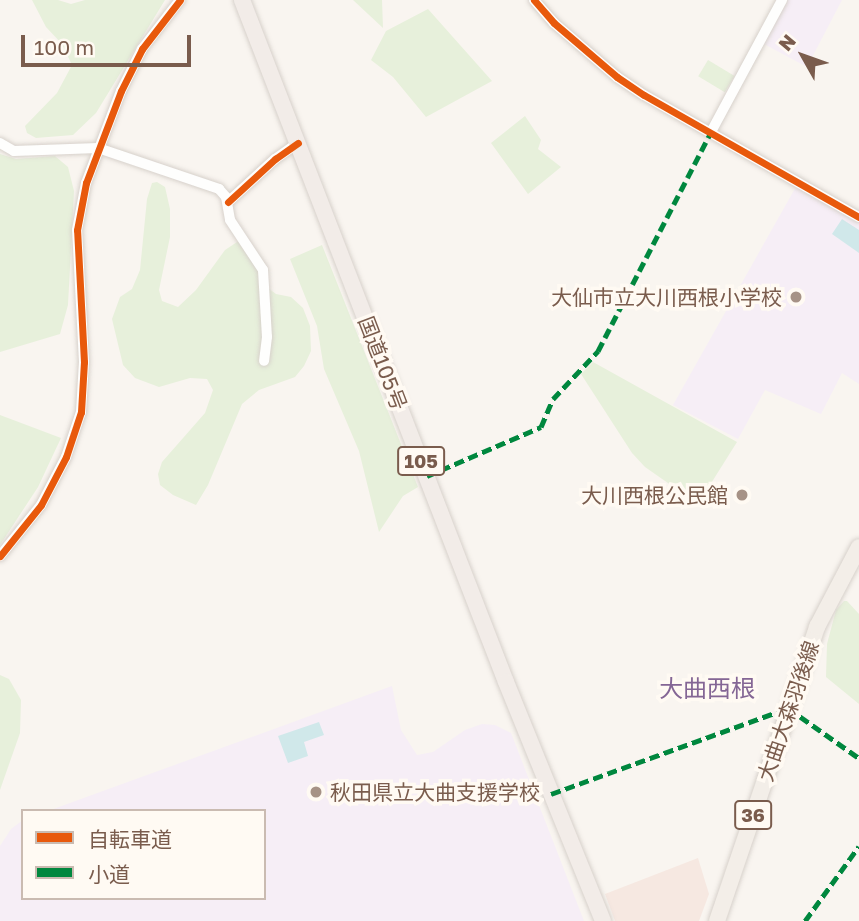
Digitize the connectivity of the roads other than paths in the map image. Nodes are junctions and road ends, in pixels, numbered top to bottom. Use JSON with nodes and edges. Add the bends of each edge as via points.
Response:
{"nodes":[{"id":1,"x":180,"y":0,"type":"edge"},
{"id":2,"x":242,"y":0,"type":"edge"},
{"id":3,"x":534,"y":0,"type":"edge"},
{"id":4,"x":782,"y":0,"type":"edge"},
{"id":5,"x":711,"y":132,"type":"junction"},
{"id":6,"x":0,"y":143,"type":"edge"},
{"id":7,"x":298,"y":143,"type":"junction"},
{"id":8,"x":98,"y":148,"type":"junction"},
{"id":9,"x":228,"y":202,"type":"junction"},
{"id":10,"x":859,"y":217,"type":"edge"},
{"id":11,"x":264,"y":361,"type":"dead end"},
{"id":12,"x":859,"y":547,"type":"edge"},
{"id":13,"x":0,"y":556,"type":"edge"},
{"id":14,"x":603,"y":921,"type":"edge"},
{"id":15,"x":717,"y":921,"type":"edge"}],
"edges":[{"from":1,"to":8,"type":"street","via":[[142,49]]},
{"from":2,"to":7,"type":"highway","name":"国道105号","number":"105"},
{"from":3,"to":5,"type":"street","via":[[617,77],[676,116]]},
{"from":4,"to":5,"type":"street"},
{"from":5,"to":10,"type":"street"},
{"from":6,"to":8,"type":"street","via":[[14,150]]},
{"from":7,"to":9,"type":"street"},
{"from":7,"to":14,"type":"highway","name":"国道105号","number":"105"},
{"from":8,"to":9,"type":"street","via":[[219,189]]},
{"from":8,"to":13,"type":"street","via":[[78,230],[84,362],[81,412],[66,457],[41,505]]},
{"from":9,"to":11,"type":"street","via":[[230,220],[263,270]]},
{"from":12,"to":15,"type":"main road","name":"大曲大森羽後線","number":"36","via":[[817,627]]}]}
